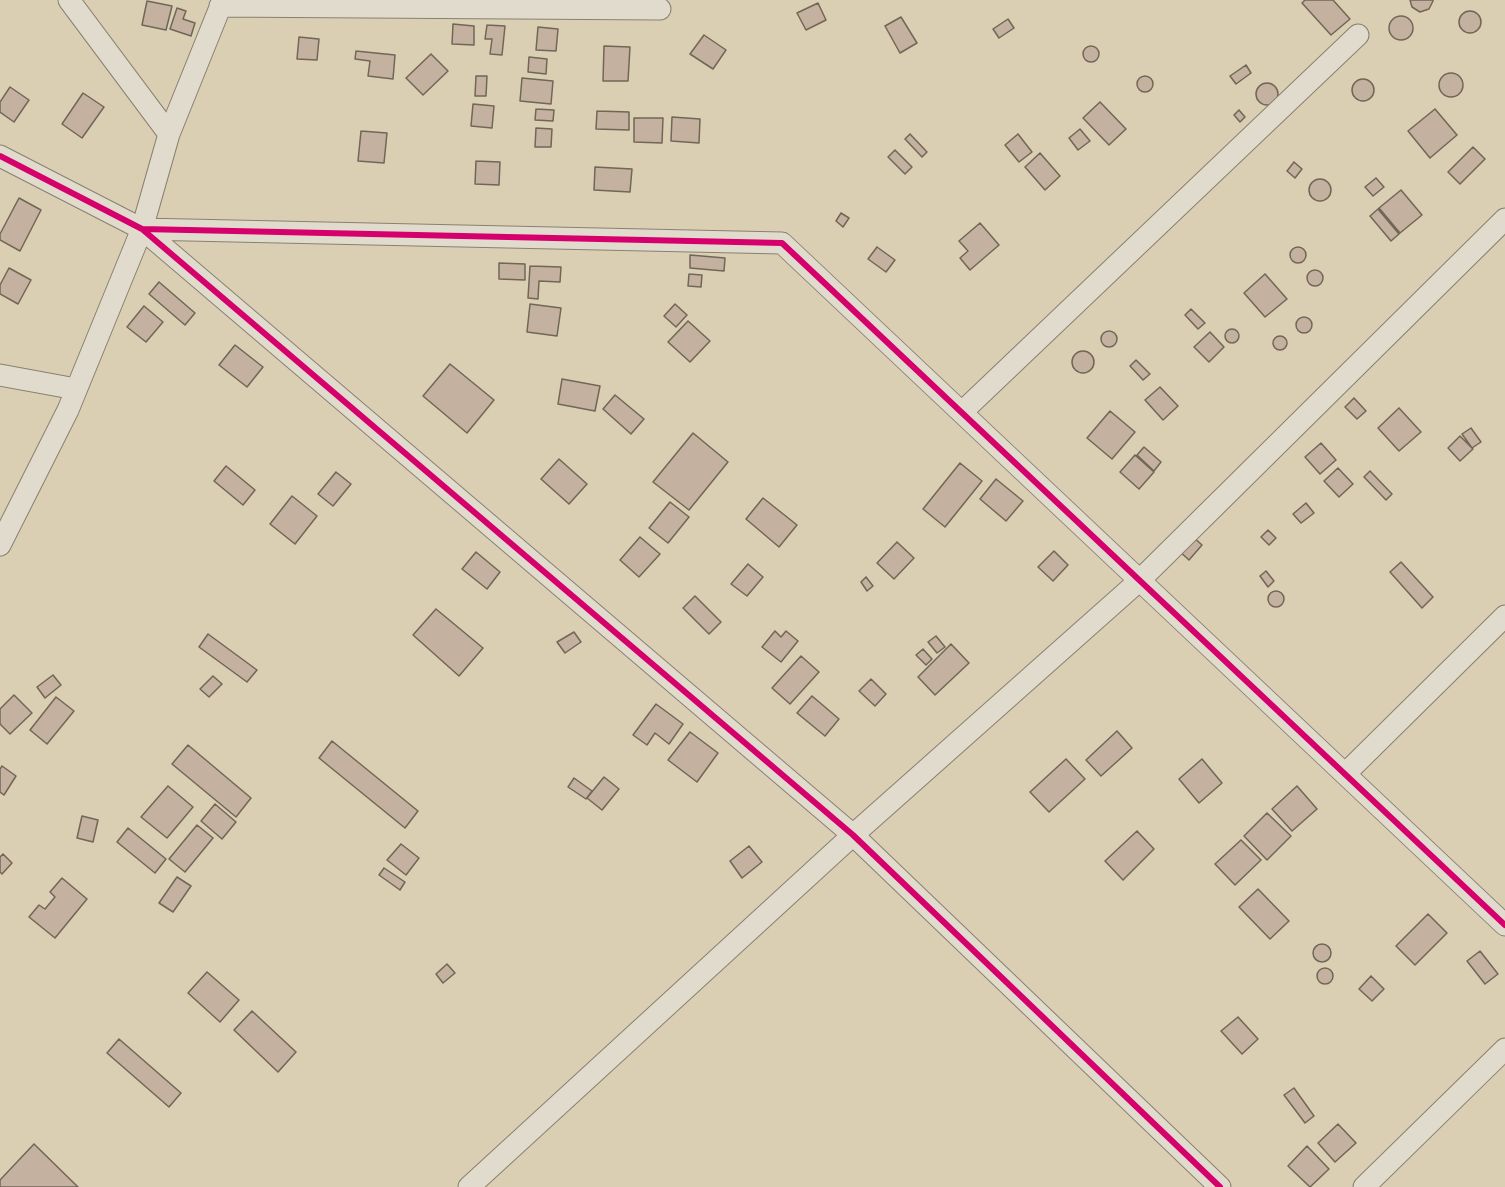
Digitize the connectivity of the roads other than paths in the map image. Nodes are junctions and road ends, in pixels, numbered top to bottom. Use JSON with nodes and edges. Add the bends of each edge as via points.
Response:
{"nodes":[{"id":1,"x":69,"y":0,"type":"edge"},
{"id":2,"x":222,"y":3,"type":"edge"},
{"id":3,"x":660,"y":9,"type":"dead end"},
{"id":4,"x":1358,"y":35,"type":"dead end"},
{"id":5,"x":169,"y":134,"type":"junction"},
{"id":6,"x":0,"y":156,"type":"edge"},
{"id":7,"x":1505,"y":219,"type":"edge"},
{"id":8,"x":142,"y":229,"type":"junction"},
{"id":9,"x":0,"y":375,"type":"edge"},
{"id":10,"x":76,"y":389,"type":"junction"},
{"id":11,"x":962,"y":412,"type":"junction"},
{"id":12,"x":0,"y":544,"type":"edge"},
{"id":13,"x":1140,"y":580,"type":"junction"},
{"id":14,"x":1505,"y":616,"type":"edge"},
{"id":15,"x":1345,"y":774,"type":"junction"},
{"id":16,"x":852,"y":835,"type":"junction"},
{"id":17,"x":1505,"y":925,"type":"edge"},
{"id":18,"x":1505,"y":1048,"type":"edge"},
{"id":19,"x":470,"y":1187,"type":"edge"},
{"id":20,"x":1220,"y":1187,"type":"edge"},
{"id":21,"x":1364,"y":1187,"type":"edge"}],
"edges":[{"from":1,"to":5,"type":"street"},
{"from":2,"to":3,"type":"street"},
{"from":2,"to":5,"type":"street"},
{"from":4,"to":11,"type":"street"},
{"from":5,"to":8,"type":"street"},
{"from":6,"to":8,"type":"street"},
{"from":7,"to":13,"type":"street"},
{"from":8,"to":10,"type":"street"},
{"from":8,"to":11,"type":"street","via":[[782,243]]},
{"from":8,"to":16,"type":"street"},
{"from":9,"to":10,"type":"street"},
{"from":10,"to":12,"type":"street"},
{"from":11,"to":13,"type":"street"},
{"from":13,"to":15,"type":"street"},
{"from":13,"to":16,"type":"street"},
{"from":14,"to":15,"type":"street"},
{"from":15,"to":17,"type":"street"},
{"from":16,"to":19,"type":"street"},
{"from":16,"to":20,"type":"street"},
{"from":18,"to":21,"type":"street"}]}
